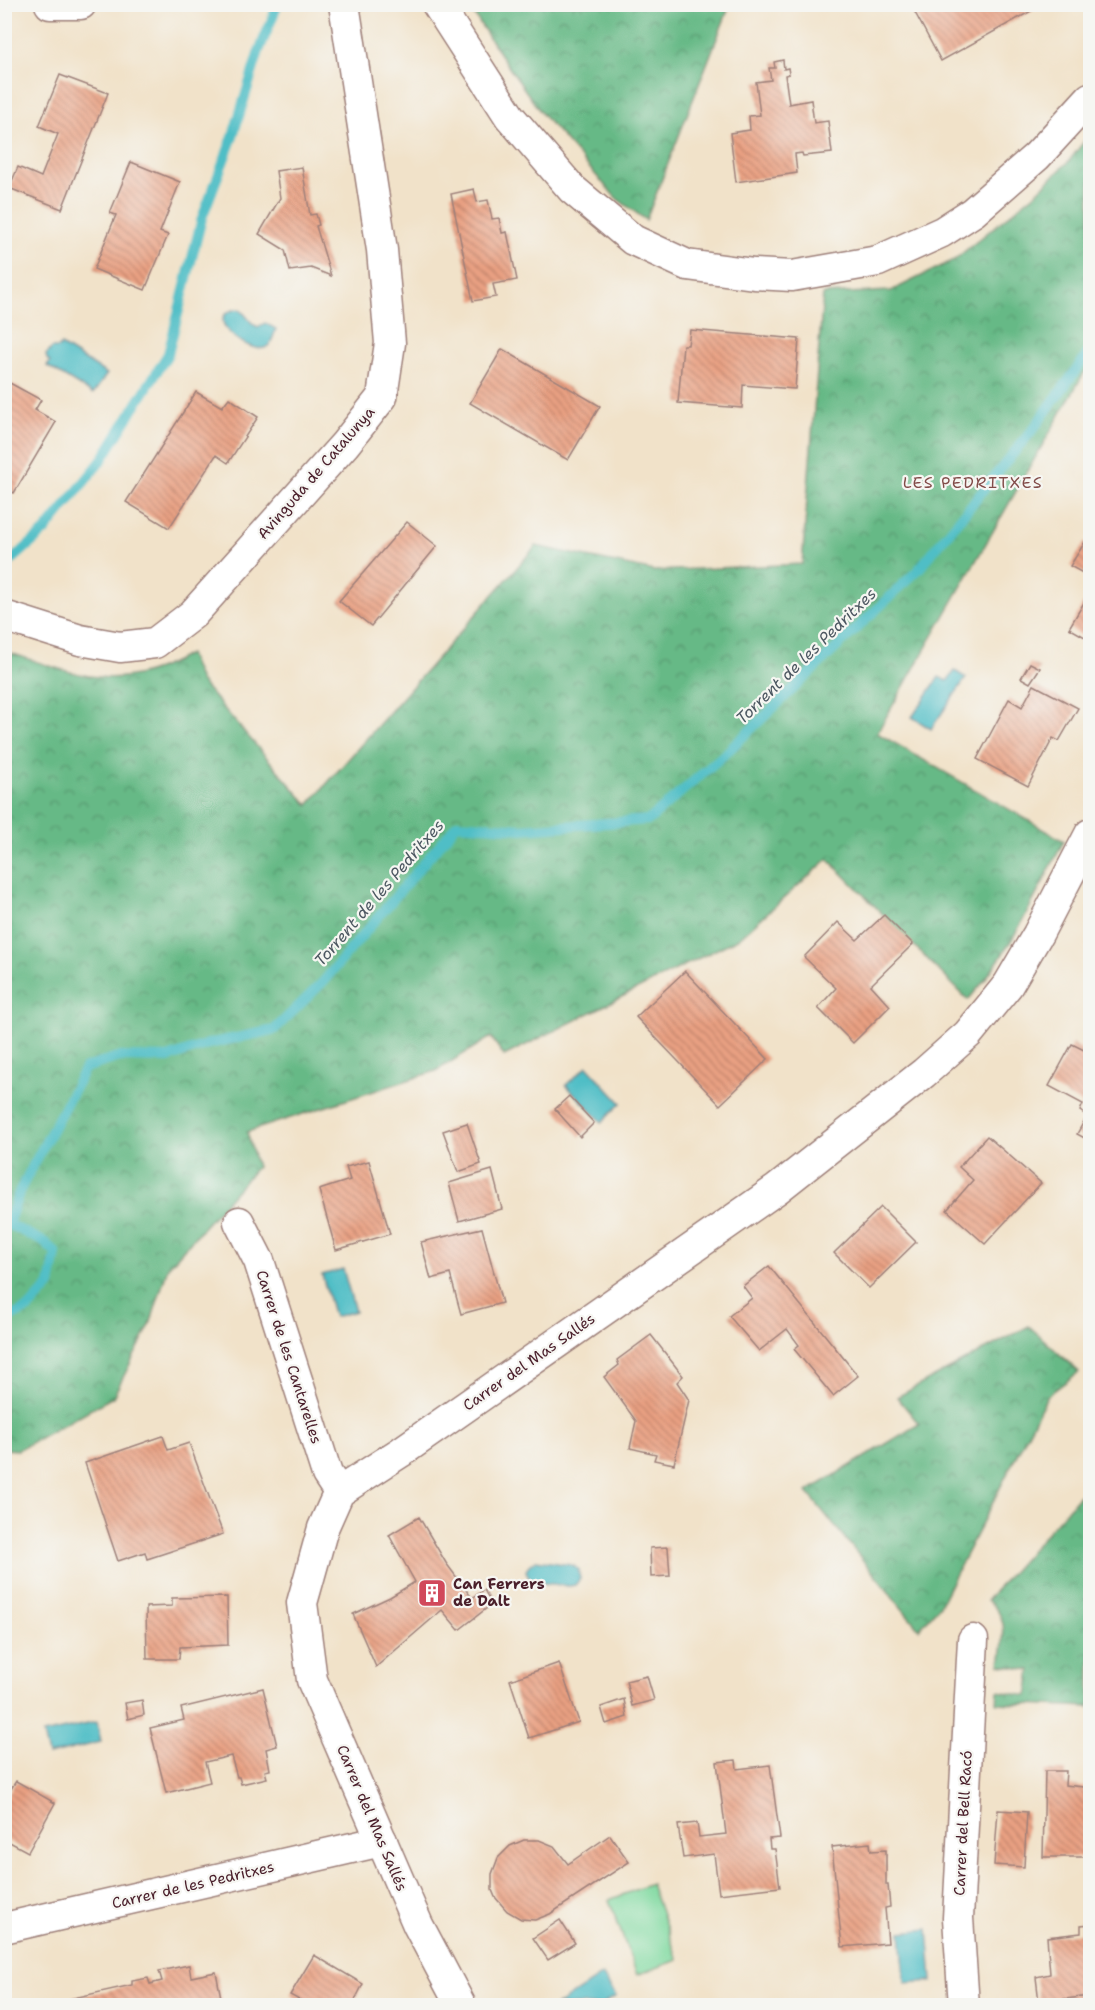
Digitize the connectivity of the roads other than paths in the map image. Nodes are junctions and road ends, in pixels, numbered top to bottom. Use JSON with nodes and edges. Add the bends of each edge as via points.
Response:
{"nodes":[{"id":1,"x":50,"y":4,"type":"edge"},
{"id":2,"x":81,"y":4,"type":"edge"},
{"id":3,"x":344,"y":4,"type":"edge"},
{"id":4,"x":437,"y":4,"type":"edge"},
{"id":5,"x":1090,"y":98,"type":"edge"},
{"id":6,"x":4,"y":616,"type":"edge"},
{"id":7,"x":1090,"y":834,"type":"edge"},
{"id":8,"x":239,"y":1222,"type":"dead end"},
{"id":9,"x":339,"y":1492,"type":"junction"},
{"id":10,"x":973,"y":1640,"type":"dead end"},
{"id":11,"x":382,"y":1841,"type":"junction"},
{"id":12,"x":4,"y":1928,"type":"edge"},
{"id":13,"x":461,"y":2006,"type":"edge"},
{"id":14,"x":964,"y":2006,"type":"edge"}],
"edges":[{"from":1,"to":2,"type":"street"},
{"from":3,"to":6,"type":"street","name":"Avinguda de Catalunya","via":[[382,250],[390,343],[382,397],[193,614],[155,643],[120,647],[90,642]]},
{"from":4,"to":5,"type":"street","via":[[510,117],[572,189],[633,240],[687,265],[792,276],[878,261],[912,247],[973,212],[1037,156]]},
{"from":7,"to":9,"type":"street","name":"Carrer del Mas Sallés","via":[[1008,985],[968,1034],[924,1073],[777,1189]]},
{"from":8,"to":9,"type":"street","name":"Carrer de les Cantarelles","via":[[258,1261],[327,1474]]},
{"from":9,"to":11,"type":"street","name":"Carrer del Mas Sallés","via":[[323,1528],[302,1603],[312,1680]]},
{"from":10,"to":14,"type":"street","name":"Carrer del Bell Racó","via":[[958,1918]]},
{"from":11,"to":12,"type":"street","name":"Carrer de les Pedritxes"},
{"from":11,"to":13,"type":"street","name":"Carrer del Mas Sallés","via":[[418,1925]]}]}
